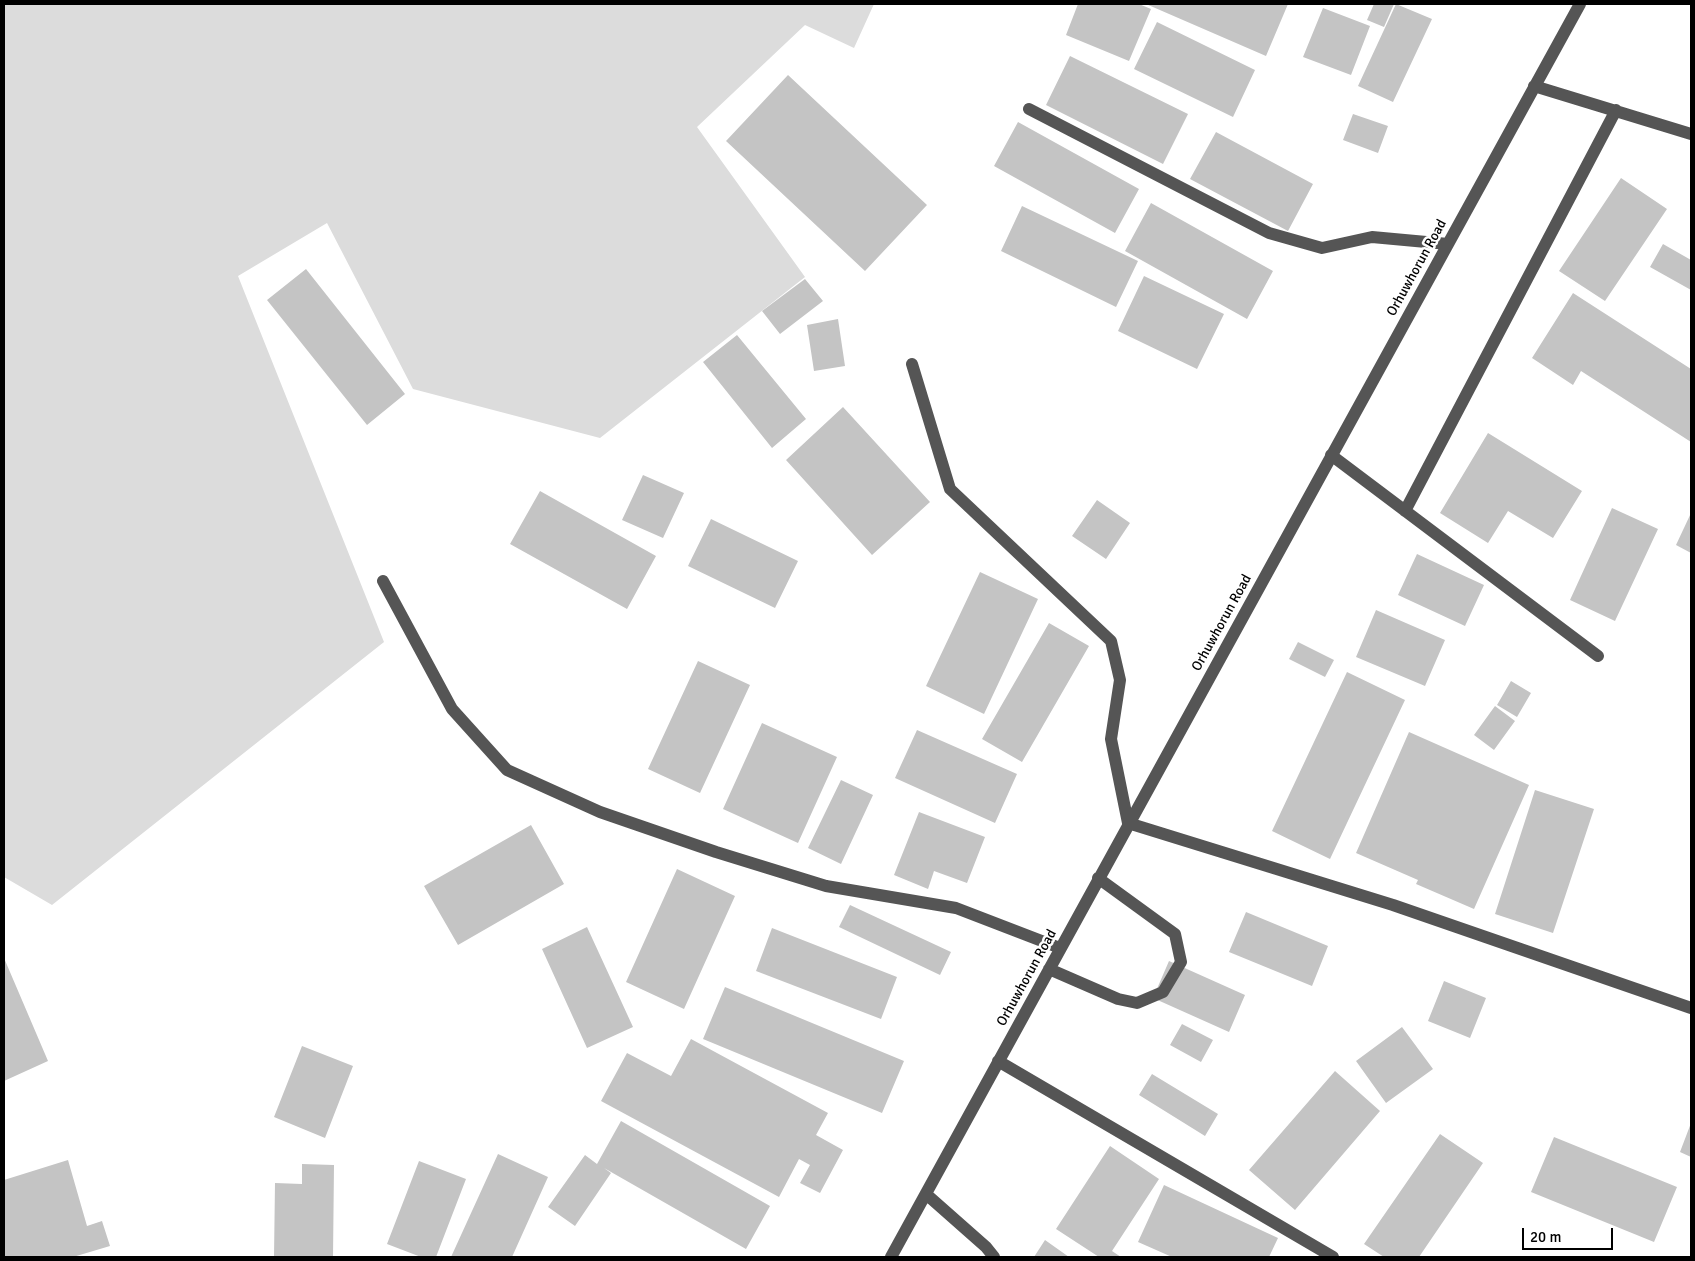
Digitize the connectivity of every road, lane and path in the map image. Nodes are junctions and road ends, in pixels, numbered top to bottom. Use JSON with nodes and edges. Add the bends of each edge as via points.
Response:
{"nodes":[{"id":1,"x":1580,"y":4,"type":"edge"},
{"id":2,"x":1534,"y":86,"type":"junction"},
{"id":3,"x":1029,"y":109,"type":"dead end"},
{"id":4,"x":1616,"y":110,"type":"junction"},
{"id":5,"x":1691,"y":134,"type":"edge"},
{"id":6,"x":1448,"y":244,"type":"junction"},
{"id":7,"x":912,"y":364,"type":"dead end"},
{"id":8,"x":1331,"y":455,"type":"junction"},
{"id":9,"x":1405,"y":511,"type":"junction"},
{"id":10,"x":383,"y":581,"type":"dead end"},
{"id":11,"x":1598,"y":656,"type":"dead end"},
{"id":12,"x":1128,"y":823,"type":"junction"},
{"id":13,"x":1098,"y":878,"type":"junction"},
{"id":14,"x":1060,"y":948,"type":"junction"},
{"id":15,"x":1049,"y":969,"type":"junction"},
{"id":16,"x":1691,"y":1008,"type":"edge"},
{"id":17,"x":998,"y":1061,"type":"junction"},
{"id":18,"x":926,"y":1194,"type":"junction"},
{"id":19,"x":892,"y":1257,"type":"edge"},
{"id":20,"x":994,"y":1257,"type":"edge"},
{"id":21,"x":1333,"y":1257,"type":"edge"}],
"edges":[{"from":1,"to":2,"type":"street","name":"Orhuwhorun Road"},
{"from":2,"to":4,"type":"street"},
{"from":2,"to":6,"type":"street","name":"Orhuwhorun Road"},
{"from":3,"to":6,"type":"street","via":[[1269,233],[1322,248],[1372,237]]},
{"from":4,"to":5,"type":"street"},
{"from":4,"to":9,"type":"street"},
{"from":6,"to":8,"type":"street","name":"Orhuwhorun Road"},
{"from":7,"to":12,"type":"street","via":[[950,489],[1111,641],[1120,680],[1111,738]]},
{"from":8,"to":9,"type":"street"},
{"from":8,"to":12,"type":"street","name":"Orhuwhorun Road"},
{"from":9,"to":11,"type":"street"},
{"from":10,"to":14,"type":"street","via":[[452,709],[507,770],[600,812],[716,852],[826,886],[956,908]]},
{"from":12,"to":13,"type":"street","name":"Orhuwhorun Road"},
{"from":12,"to":16,"type":"street","via":[[1393,905]]},
{"from":13,"to":14,"type":"street","name":"Orhuwhorun Road"},
{"from":13,"to":15,"type":"street","via":[[1174,934],[1181,962],[1163,992],[1137,1003],[1118,999]]},
{"from":14,"to":15,"type":"street","name":"Orhuwhorun Road"},
{"from":15,"to":17,"type":"street","name":"Orhuwhorun Road"},
{"from":17,"to":18,"type":"street","name":"Orhuwhorun Road"},
{"from":17,"to":21,"type":"street"},
{"from":18,"to":19,"type":"street","name":"Orhuwhorun Road"},
{"from":18,"to":20,"type":"street"}]}
